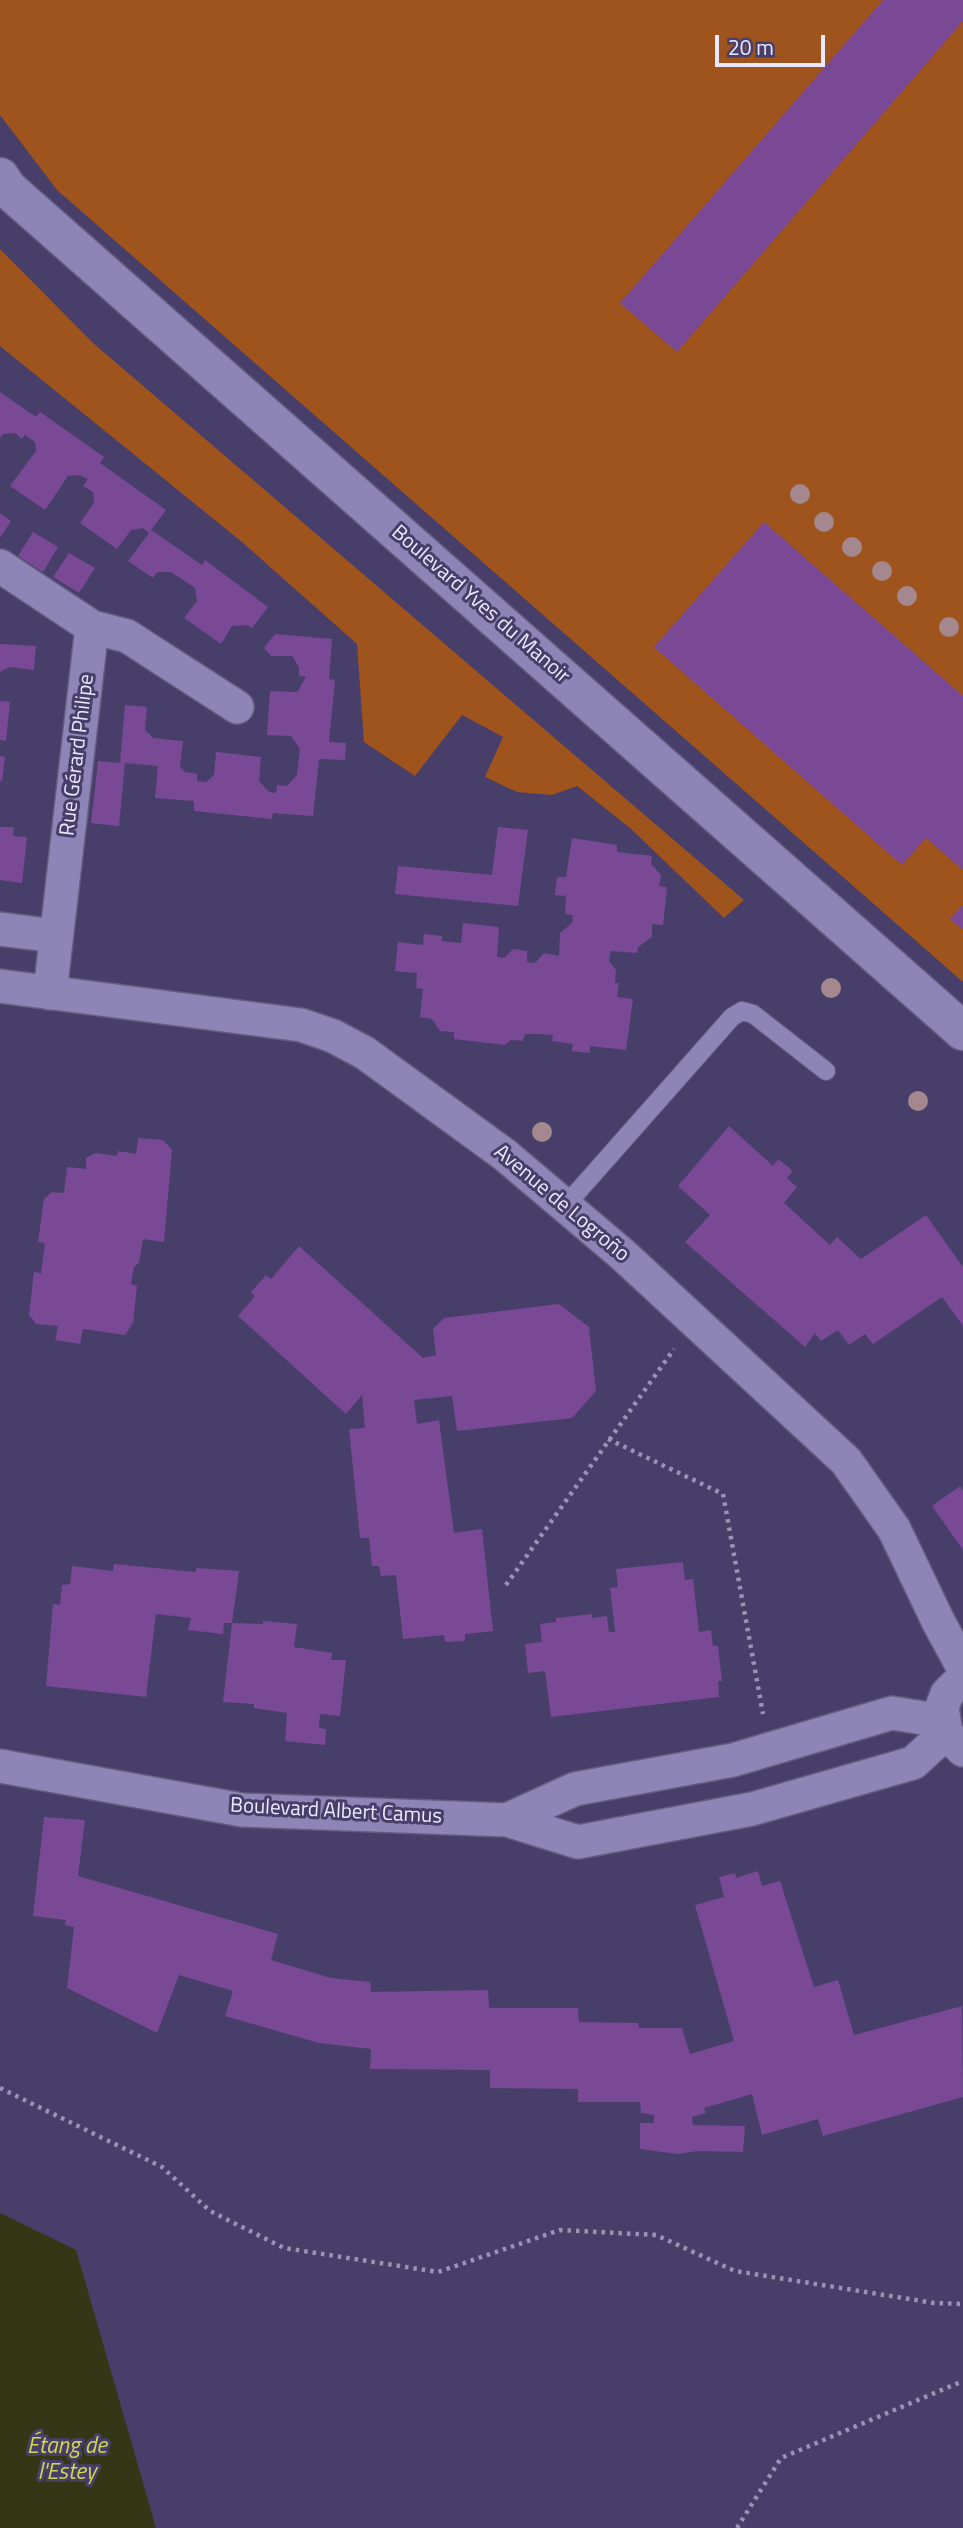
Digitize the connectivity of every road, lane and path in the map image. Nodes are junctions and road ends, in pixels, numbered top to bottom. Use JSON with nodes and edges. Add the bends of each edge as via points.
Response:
{"nodes":[{"id":1,"x":0,"y":177,"type":"edge"},
{"id":2,"x":0,"y":566,"type":"edge"},
{"id":3,"x":92,"y":627,"type":"junction"},
{"id":4,"x":237,"y":706,"type":"dead end"},
{"id":5,"x":0,"y":929,"type":"edge"},
{"id":6,"x":57,"y":936,"type":"junction"},
{"id":7,"x":0,"y":986,"type":"edge"},
{"id":8,"x":50,"y":993,"type":"junction"},
{"id":9,"x":963,"y":1031,"type":"edge"},
{"id":10,"x":826,"y":1071,"type":"dead end"},
{"id":11,"x":565,"y":1206,"type":"junction"},
{"id":12,"x":695,"y":1321,"type":"junction"},
{"id":13,"x":608,"y":1439,"type":"junction"},
{"id":14,"x":506,"y":1585,"type":"dead end"},
{"id":15,"x":963,"y":1667,"type":"edge"},
{"id":16,"x":963,"y":1678,"type":"edge"},
{"id":17,"x":951,"y":1735,"type":"edge"},
{"id":18,"x":769,"y":1749,"type":"junction"},
{"id":19,"x":0,"y":1766,"type":"edge"},
{"id":20,"x":507,"y":1820,"type":"junction"},
{"id":21,"x":0,"y":2088,"type":"edge"},
{"id":22,"x":963,"y":2304,"type":"edge"},
{"id":23,"x":963,"y":2381,"type":"edge"},
{"id":24,"x":737,"y":2528,"type":"edge"}],
"edges":[{"from":1,"to":9,"type":"main road","name":"Boulevard Yves du Manoir","via":[[8,189]]},
{"from":2,"to":3,"type":"street"},
{"from":3,"to":4,"type":"street","via":[[128,636]]},
{"from":3,"to":6,"type":"street","name":"Rue Gérard Philipe"},
{"from":5,"to":6,"type":"street"},
{"from":6,"to":8,"type":"street","name":"Rue Gérard Philipe"},
{"from":7,"to":8,"type":"street","name":"Avenue de Logroño"},
{"from":8,"to":11,"type":"street","name":"Avenue de Logroño","via":[[301,1026],[333,1036],[365,1053],[505,1155]]},
{"from":10,"to":11,"type":"lane","via":[[743,1011],[732,1017]]},
{"from":11,"to":12,"type":"street","name":"Avenue de Logroño"},
{"from":12,"to":13,"type":"path"},
{"from":12,"to":15,"type":"street","name":"Avenue de Logroño","via":[[846,1461],[894,1529]]},
{"from":13,"to":14,"type":"path"},
{"from":13,"to":18,"type":"path","via":[[723,1494]]},
{"from":16,"to":17,"type":"street","via":[[947,1694],[942,1707]]},
{"from":17,"to":18,"type":"street","name":"Boulevard Albert Camus","via":[[892,1713]]},
{"from":17,"to":20,"type":"street","name":"Boulevard Albert Camus","via":[[913,1763],[739,1811],[578,1842]]},
{"from":18,"to":20,"type":"street","name":"Boulevard Albert Camus","via":[[733,1760],[575,1789]]},
{"from":19,"to":20,"type":"street","name":"Boulevard Albert Camus","via":[[242,1810]]},
{"from":21,"to":22,"type":"path","via":[[162,2167],[210,2211],[284,2248],[438,2272],[560,2230],[656,2235],[735,2271]]},
{"from":23,"to":24,"type":"path","via":[[781,2458]]}]}
